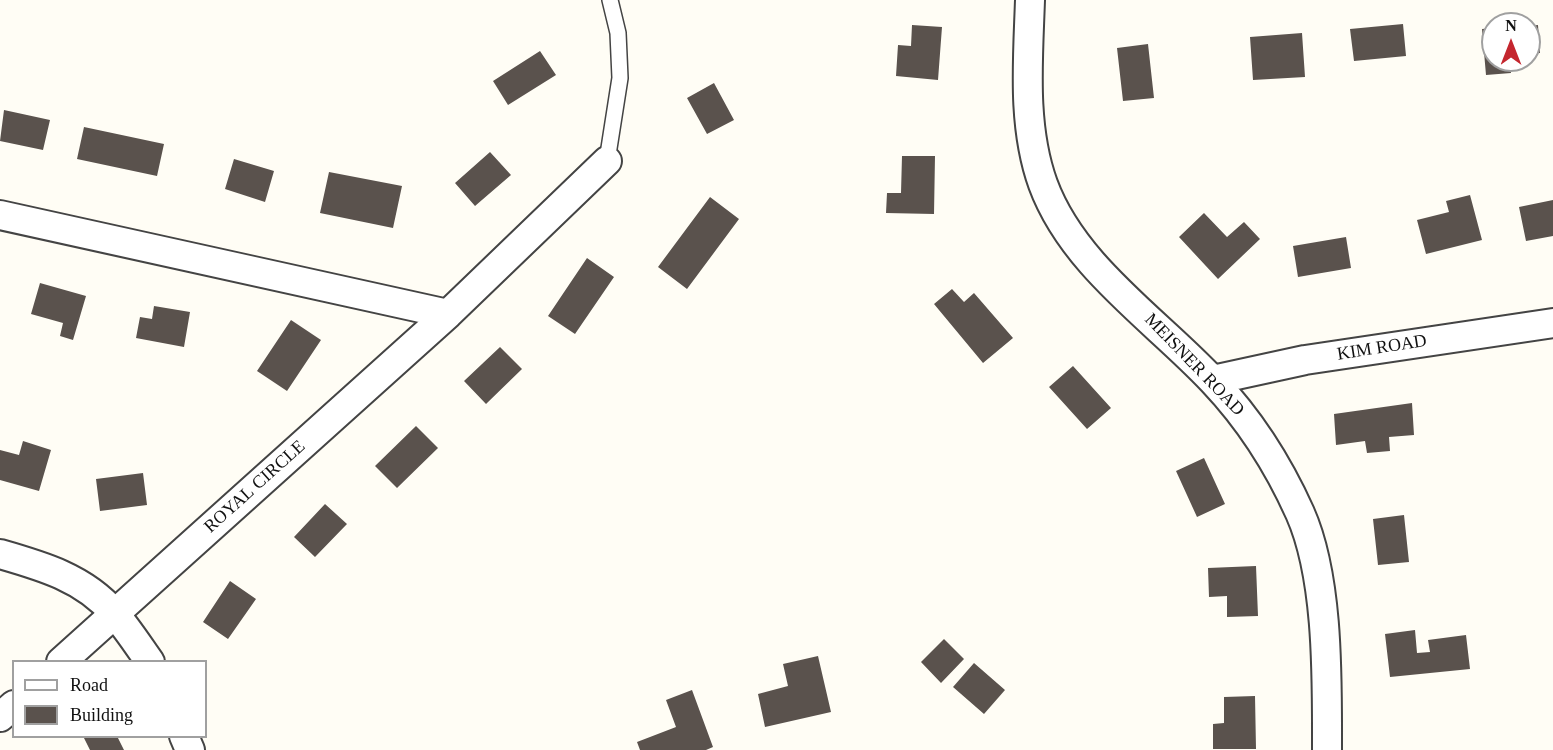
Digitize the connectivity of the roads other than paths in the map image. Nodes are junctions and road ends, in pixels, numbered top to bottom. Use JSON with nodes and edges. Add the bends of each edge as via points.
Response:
{"nodes":[{"id":1,"x":610,"y":0,"type":"edge"},
{"id":2,"x":1030,"y":0,"type":"edge"},
{"id":3,"x":607,"y":161,"type":"joint"},
{"id":4,"x":0,"y":215,"type":"edge"},
{"id":5,"x":448,"y":314,"type":"junction"},
{"id":6,"x":1553,"y":323,"type":"edge"},
{"id":7,"x":1212,"y":380,"type":"junction"},
{"id":8,"x":0,"y":554,"type":"edge"},
{"id":9,"x":114,"y":613,"type":"junction"},
{"id":10,"x":63,"y":660,"type":"edge"},
{"id":11,"x":149,"y":660,"type":"edge"},
{"id":12,"x":12,"y":707,"type":"edge"},
{"id":13,"x":0,"y":717,"type":"edge"},
{"id":14,"x":1327,"y":750,"type":"edge"}],
"edges":[{"from":1,"to":3,"type":"lane","via":[[618,33],[620,78]]},
{"from":2,"to":7,"type":"street","name":"MEISNER ROAD","via":[[1030,126],[1043,184],[1055,211],[1090,260]]},
{"from":3,"to":5,"type":"street","name":"ROYAL CIRCLE"},
{"from":4,"to":5,"type":"street"},
{"from":5,"to":9,"type":"street","name":"ROYAL CIRCLE"},
{"from":6,"to":7,"type":"street","name":"KIM ROAD","via":[[1305,360]]},
{"from":7,"to":14,"type":"street","name":"MEISNER ROAD","via":[[1264,445],[1301,515],[1311,547],[1327,678]]},
{"from":8,"to":9,"type":"street","via":[[71,578]]},
{"from":9,"to":10,"type":"street","name":"ROYAL CIRCLE"},
{"from":9,"to":11,"type":"street"},
{"from":12,"to":13,"type":"street"}]}
